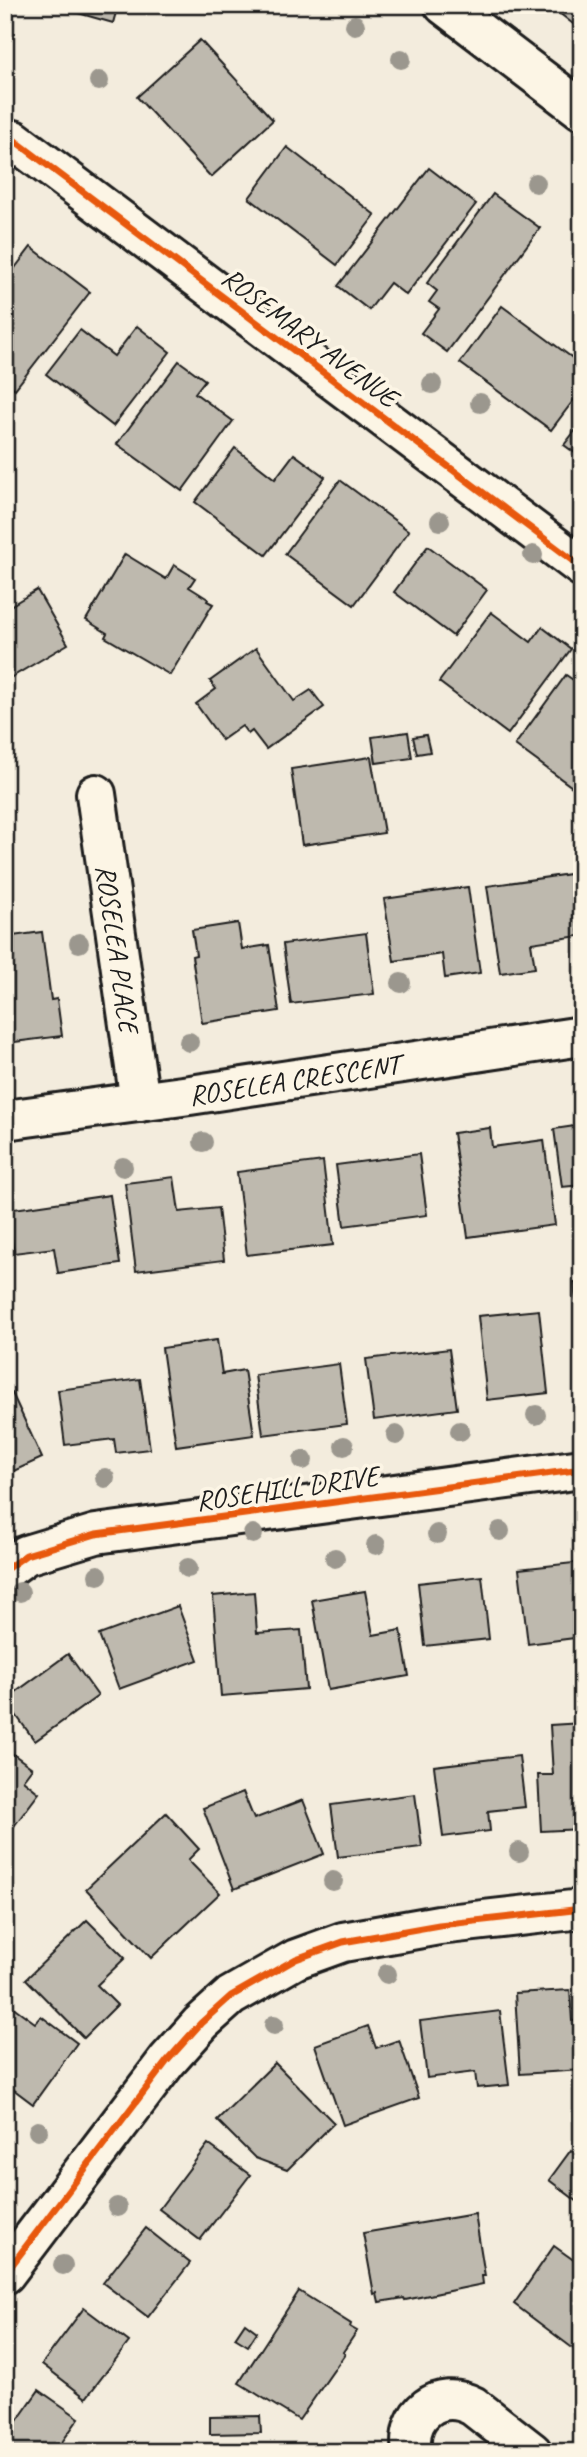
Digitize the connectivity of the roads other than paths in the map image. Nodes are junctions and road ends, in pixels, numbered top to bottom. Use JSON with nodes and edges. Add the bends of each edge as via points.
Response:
{"nodes":[{"id":1,"x":444,"y":5,"type":"edge"},
{"id":2,"x":582,"y":110,"type":"edge"},
{"id":3,"x":10,"y":146,"type":"edge"},
{"id":4,"x":582,"y":567,"type":"edge"},
{"id":5,"x":96,"y":794,"type":"dead end"},
{"id":6,"x":582,"y":1036,"type":"edge"},
{"id":7,"x":140,"y":1102,"type":"junction"},
{"id":8,"x":5,"y":1121,"type":"edge"},
{"id":9,"x":582,"y":1469,"type":"edge"},
{"id":10,"x":5,"y":1570,"type":"edge"},
{"id":11,"x":582,"y":1909,"type":"edge"},
{"id":12,"x":5,"y":2274,"type":"edge"},
{"id":13,"x":412,"y":2452,"type":"edge"},
{"id":14,"x":532,"y":2452,"type":"edge"}],
"edges":[{"from":1,"to":2,"type":"street"},
{"from":3,"to":4,"type":"street","name":"ROSEMARY AVENUE"},
{"from":5,"to":7,"type":"street","name":"ROSELEA PLACE"},
{"from":6,"to":7,"type":"street","name":"ROSELEA CRESCENT"},
{"from":7,"to":8,"type":"street","name":"ROSELEA CRESCENT"},
{"from":9,"to":10,"type":"street","name":"ROSEHILL DRIVE","via":[[96,1535],[26,1555]]},
{"from":11,"to":12,"type":"street","via":[[368,1937],[296,1959],[246,1987],[208,2016],[175,2051]]},
{"from":13,"to":14,"type":"street","via":[[410,2438],[421,2415],[428,2406],[451,2399],[473,2406]]}]}
